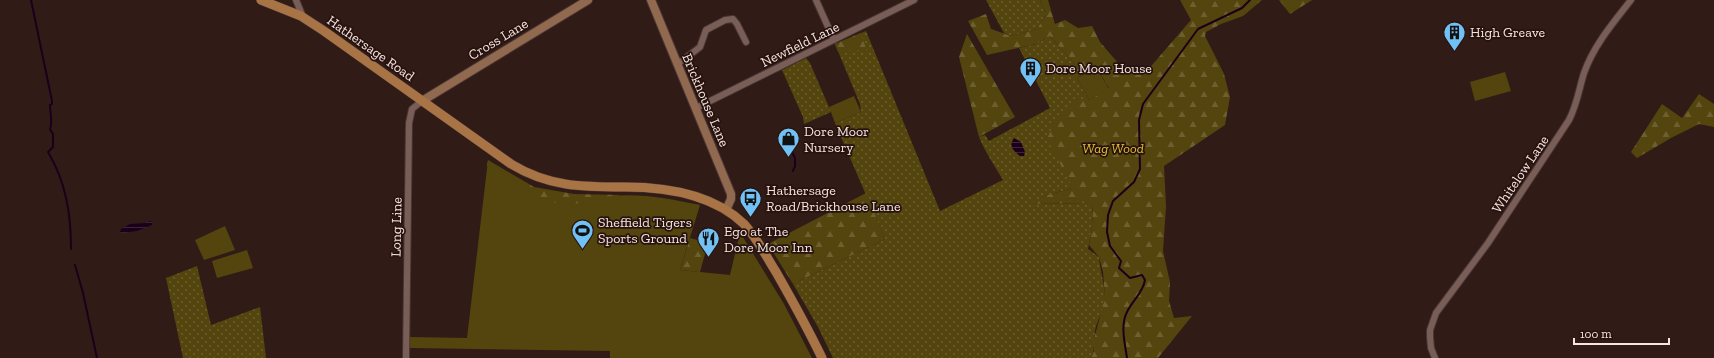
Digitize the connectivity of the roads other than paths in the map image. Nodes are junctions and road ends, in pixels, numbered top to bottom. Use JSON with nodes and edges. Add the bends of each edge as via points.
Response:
{"nodes":[{"id":1,"x":261,"y":0,"type":"edge"},
{"id":2,"x":296,"y":0,"type":"edge"},
{"id":3,"x":588,"y":0,"type":"edge"},
{"id":4,"x":651,"y":0,"type":"edge"},
{"id":5,"x":816,"y":0,"type":"edge"},
{"id":6,"x":914,"y":0,"type":"edge"},
{"id":7,"x":1631,"y":0,"type":"edge"},
{"id":8,"x":302,"y":17,"type":"junction"},
{"id":9,"x":834,"y":40,"type":"junction"},
{"id":10,"x":746,"y":42,"type":"dead end"},
{"id":11,"x":676,"y":64,"type":"junction"},
{"id":12,"x":422,"y":101,"type":"junction"},
{"id":13,"x":696,"y":108,"type":"junction"},
{"id":14,"x":726,"y":210,"type":"junction"},
{"id":15,"x":406,"y":358,"type":"edge"},
{"id":16,"x":822,"y":358,"type":"edge"},
{"id":17,"x":1435,"y":358,"type":"edge"}],
"edges":[{"from":1,"to":8,"type":"main road","name":"Hathersage Road"},
{"from":2,"to":8,"type":"street"},
{"from":3,"to":12,"type":"street","name":"Cross Lane"},
{"from":4,"to":11,"type":"street","name":"Brickhouse Lane"},
{"from":5,"to":9,"type":"street"},
{"from":6,"to":9,"type":"street","name":"Newfield Lane"},
{"from":7,"to":17,"type":"street","name":"Whitelow Lane","via":[[1607,30],[1593,53],[1569,120],[1488,243],[1436,313],[1430,330],[1431,348]]},
{"from":8,"to":12,"type":"main road","name":"Hathersage Road"},
{"from":9,"to":13,"type":"street","name":"Newfield Lane"},
{"from":10,"to":11,"type":"street","via":[[733,19],[725,20],[706,30],[700,47]]},
{"from":11,"to":13,"type":"street","name":"Brickhouse Lane"},
{"from":12,"to":14,"type":"main road","name":"Hathersage Road","via":[[511,164],[538,178],[573,186],[648,188],[678,192],[704,199]]},
{"from":12,"to":15,"type":"street","name":"Long Line","via":[[412,109],[409,123]]},
{"from":13,"to":14,"type":"street","name":"Brickhouse Lane","via":[[731,194]]},
{"from":14,"to":16,"type":"main road","name":"Hathersage Road","via":[[753,236],[786,289]]}]}
